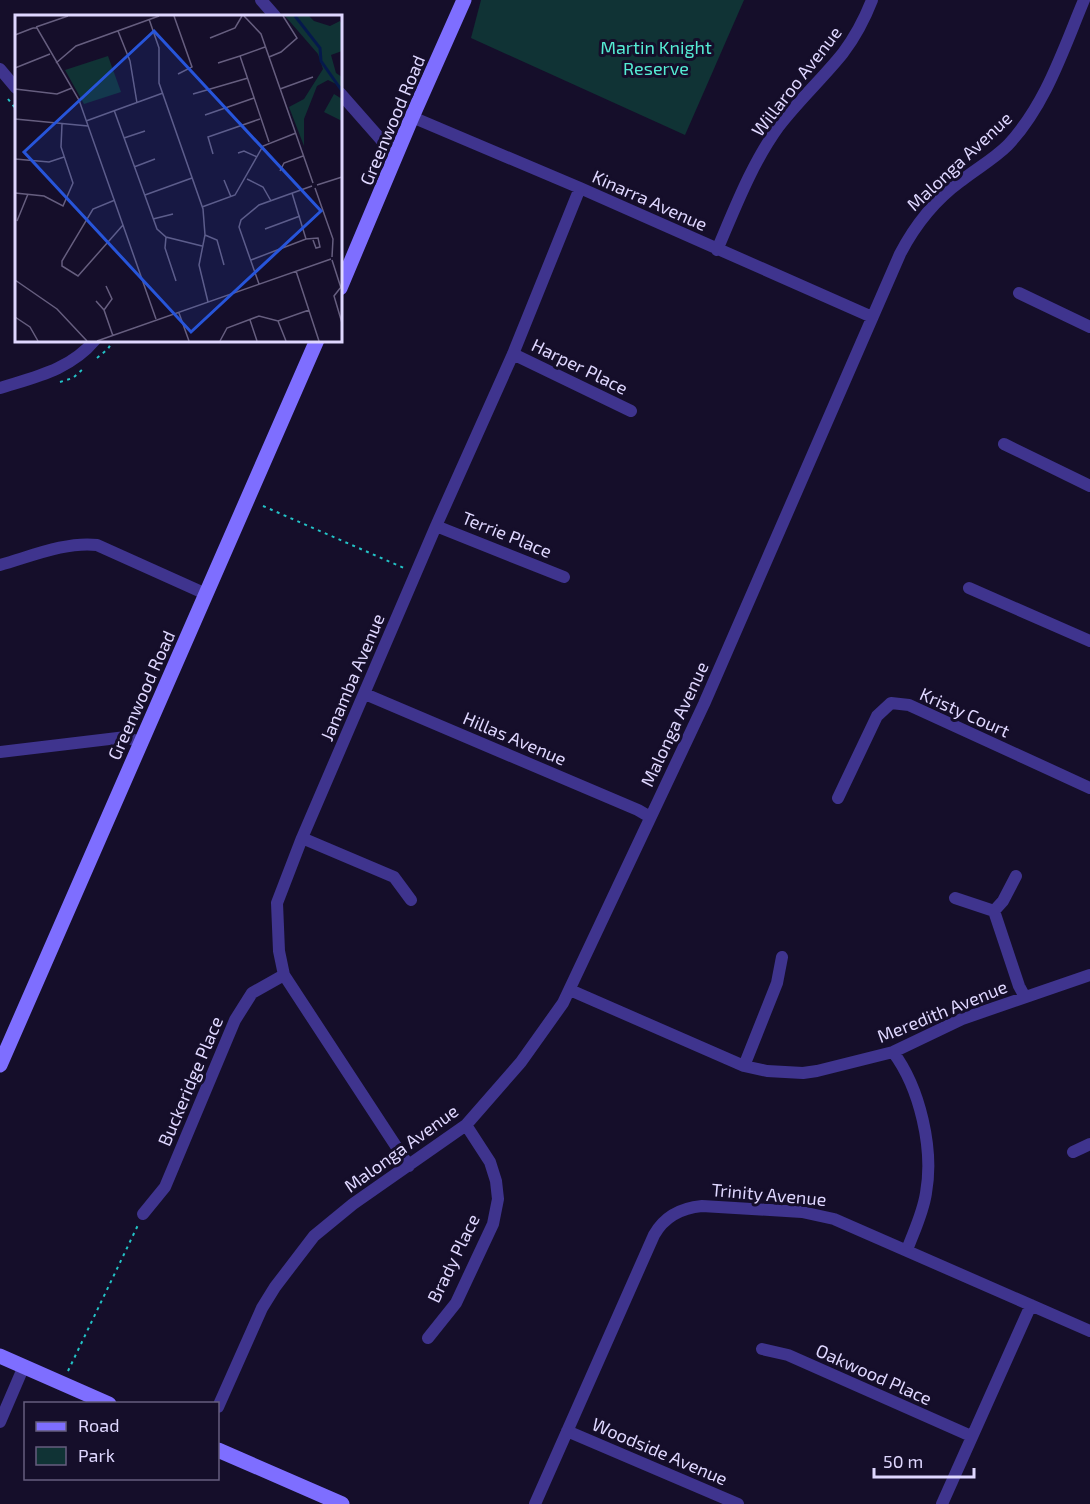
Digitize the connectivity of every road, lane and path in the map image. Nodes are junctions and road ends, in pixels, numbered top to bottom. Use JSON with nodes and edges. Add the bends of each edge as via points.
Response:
{"nodes":[{"id":1,"x":261,"y":0,"type":"edge"},
{"id":2,"x":464,"y":0,"type":"edge"},
{"id":3,"x":872,"y":0,"type":"edge"},
{"id":4,"x":1084,"y":0,"type":"edge"},
{"id":5,"x":274,"y":15,"type":"edge"},
{"id":6,"x":0,"y":69,"type":"edge"},
{"id":7,"x":15,"y":87,"type":"edge"},
{"id":8,"x":342,"y":95,"type":"edge"},
{"id":9,"x":412,"y":117,"type":"junction"},
{"id":10,"x":397,"y":153,"type":"junction"},
{"id":11,"x":580,"y":188,"type":"junction"},
{"id":12,"x":717,"y":250,"type":"junction"},
{"id":13,"x":342,"y":283,"type":"edge"},
{"id":14,"x":1019,"y":293,"type":"dead end"},
{"id":15,"x":872,"y":317,"type":"junction"},
{"id":16,"x":1090,"y":327,"type":"edge"},
{"id":17,"x":93,"y":342,"type":"edge"},
{"id":18,"x":317,"y":342,"type":"edge"},
{"id":19,"x":513,"y":354,"type":"junction"},
{"id":20,"x":0,"y":388,"type":"edge"},
{"id":21,"x":631,"y":411,"type":"dead end"},
{"id":22,"x":1004,"y":444,"type":"dead end"},
{"id":23,"x":1090,"y":486,"type":"edge"},
{"id":24,"x":263,"y":506,"type":"dead end"},
{"id":25,"x":436,"y":526,"type":"junction"},
{"id":26,"x":0,"y":565,"type":"edge"},
{"id":27,"x":416,"y":573,"type":"junction"},
{"id":28,"x":564,"y":577,"type":"dead end"},
{"id":29,"x":969,"y":588,"type":"dead end"},
{"id":30,"x":206,"y":594,"type":"junction"},
{"id":31,"x":1090,"y":641,"type":"edge"},
{"id":32,"x":365,"y":694,"type":"junction"},
{"id":33,"x":142,"y":743,"type":"junction"},
{"id":34,"x":0,"y":752,"type":"edge"},
{"id":35,"x":1090,"y":788,"type":"edge"},
{"id":36,"x":838,"y":798,"type":"dead end"},
{"id":37,"x":650,"y":817,"type":"junction"},
{"id":38,"x":302,"y":837,"type":"junction"},
{"id":39,"x":1016,"y":876,"type":"dead end"},
{"id":40,"x":955,"y":898,"type":"dead end"},
{"id":41,"x":411,"y":900,"type":"dead end"},
{"id":42,"x":994,"y":911,"type":"junction"},
{"id":43,"x":782,"y":957,"type":"dead end"},
{"id":44,"x":284,"y":975,"type":"junction"},
{"id":45,"x":1090,"y":975,"type":"edge"},
{"id":46,"x":570,"y":990,"type":"junction"},
{"id":47,"x":1025,"y":997,"type":"junction"},
{"id":48,"x":893,"y":1052,"type":"junction"},
{"id":49,"x":0,"y":1065,"type":"edge"},
{"id":50,"x":744,"y":1066,"type":"junction"},
{"id":51,"x":466,"y":1125,"type":"junction"},
{"id":52,"x":1090,"y":1144,"type":"edge"},
{"id":53,"x":1073,"y":1152,"type":"dead end"},
{"id":54,"x":409,"y":1166,"type":"junction"},
{"id":55,"x":143,"y":1214,"type":"joint"},
{"id":56,"x":908,"y":1250,"type":"junction"},
{"id":57,"x":1031,"y":1305,"type":"junction"},
{"id":58,"x":1090,"y":1331,"type":"edge"},
{"id":59,"x":428,"y":1338,"type":"dead end"},
{"id":60,"x":762,"y":1348,"type":"dead end"},
{"id":61,"x":0,"y":1356,"type":"edge"},
{"id":62,"x":24,"y":1366,"type":"junction"},
{"id":63,"x":63,"y":1383,"type":"junction"},
{"id":64,"x":105,"y":1402,"type":"edge"},
{"id":65,"x":219,"y":1405,"type":"edge"},
{"id":66,"x":0,"y":1422,"type":"edge"},
{"id":67,"x":567,"y":1431,"type":"junction"},
{"id":68,"x":971,"y":1436,"type":"junction"},
{"id":69,"x":219,"y":1450,"type":"edge"},
{"id":70,"x":342,"y":1504,"type":"edge"},
{"id":71,"x":535,"y":1504,"type":"edge"},
{"id":72,"x":738,"y":1504,"type":"edge"},
{"id":73,"x":942,"y":1504,"type":"edge"}],
"edges":[{"from":1,"to":5,"type":"street"},
{"from":2,"to":9,"type":"street","name":"Greenwood Road"},
{"from":3,"to":12,"type":"street","name":"Willaroo Avenue","via":[[844,52],[794,108],[765,148]]},
{"from":4,"to":15,"type":"street","name":"Malonga Avenue","via":[[1032,114],[1007,146],[924,215],[909,236]]},
{"from":6,"to":7,"type":"street"},
{"from":8,"to":10,"type":"street"},
{"from":9,"to":10,"type":"street","name":"Greenwood Road"},
{"from":9,"to":11,"type":"street","name":"Kinarra Avenue"},
{"from":10,"to":13,"type":"street","name":"Greenwood Road"},
{"from":11,"to":12,"type":"street","name":"Kinarra Avenue"},
{"from":11,"to":19,"type":"street","name":"Janamba Avenue"},
{"from":12,"to":15,"type":"street","name":"Kinarra Avenue"},
{"from":14,"to":16,"type":"street"},
{"from":15,"to":37,"type":"street","name":"Malonga Avenue","via":[[704,705]]},
{"from":17,"to":20,"type":"street","via":[[56,371]]},
{"from":18,"to":30,"type":"street","name":"Greenwood Road"},
{"from":19,"to":21,"type":"street","name":"Harper Place"},
{"from":19,"to":25,"type":"street","name":"Janamba Avenue"},
{"from":22,"to":23,"type":"street"},
{"from":24,"to":27,"type":"path"},
{"from":25,"to":27,"type":"street","name":"Janamba Avenue"},
{"from":25,"to":28,"type":"street","name":"Terrie Place"},
{"from":26,"to":30,"type":"street","via":[[88,544]]},
{"from":27,"to":32,"type":"street","name":"Janamba Avenue"},
{"from":29,"to":31,"type":"street"},
{"from":30,"to":33,"type":"street","name":"Greenwood Road"},
{"from":32,"to":37,"type":"street","name":"Hillas Avenue"},
{"from":32,"to":38,"type":"street","name":"Janamba Avenue"},
{"from":33,"to":34,"type":"street","via":[[126,737]]},
{"from":33,"to":49,"type":"street","name":"Greenwood Road"},
{"from":35,"to":36,"type":"street","name":"Kristy Court","via":[[909,705],[891,703],[878,716]]},
{"from":37,"to":46,"type":"street","name":"Malonga Avenue"},
{"from":38,"to":41,"type":"street","via":[[394,877]]},
{"from":38,"to":44,"type":"street","name":"Janamba Avenue","via":[[277,903]]},
{"from":39,"to":42,"type":"street"},
{"from":40,"to":42,"type":"street"},
{"from":42,"to":47,"type":"street"},
{"from":43,"to":50,"type":"street","via":[[777,983]]},
{"from":44,"to":54,"type":"street","name":"Janamba Avenue"},
{"from":44,"to":55,"type":"street","name":"Buckeridge Place","via":[[252,993],[235,1020],[165,1187]]},
{"from":45,"to":47,"type":"street","name":"Meredith Avenue"},
{"from":46,"to":50,"type":"street","name":"Meredith Avenue"},
{"from":46,"to":51,"type":"street","name":"Malonga Avenue","via":[[521,1062]]},
{"from":47,"to":48,"type":"street","name":"Meredith Avenue","via":[[962,1019]]},
{"from":48,"to":50,"type":"street","name":"Meredith Avenue","via":[[810,1072]]},
{"from":48,"to":56,"type":"street","via":[[914,1094],[929,1155],[926,1194]]},
{"from":51,"to":54,"type":"street","name":"Malonga Avenue"},
{"from":51,"to":59,"type":"street","name":"Brady Place","via":[[490,1162],[498,1199],[493,1224],[456,1303]]},
{"from":52,"to":53,"type":"street"},
{"from":54,"to":65,"type":"street","name":"Malonga Avenue","via":[[314,1236],[294,1261],[262,1308]]},
{"from":55,"to":63,"type":"path"},
{"from":56,"to":57,"type":"street","name":"Trinity Avenue"},
{"from":56,"to":67,"type":"street","name":"Trinity Avenue","via":[[817,1214],[702,1206],[679,1211],[658,1226]]},
{"from":57,"to":58,"type":"street","name":"Trinity Avenue"},
{"from":57,"to":68,"type":"street"},
{"from":60,"to":68,"type":"street","name":"Oakwood Place","via":[[788,1355]]},
{"from":61,"to":62,"type":"street"},
{"from":62,"to":63,"type":"street"},
{"from":62,"to":66,"type":"street"},
{"from":63,"to":64,"type":"street"},
{"from":67,"to":71,"type":"street","name":"Trinity Avenue"},
{"from":67,"to":72,"type":"street","name":"Woodside Avenue"},
{"from":68,"to":73,"type":"street"},
{"from":69,"to":70,"type":"street"}]}
